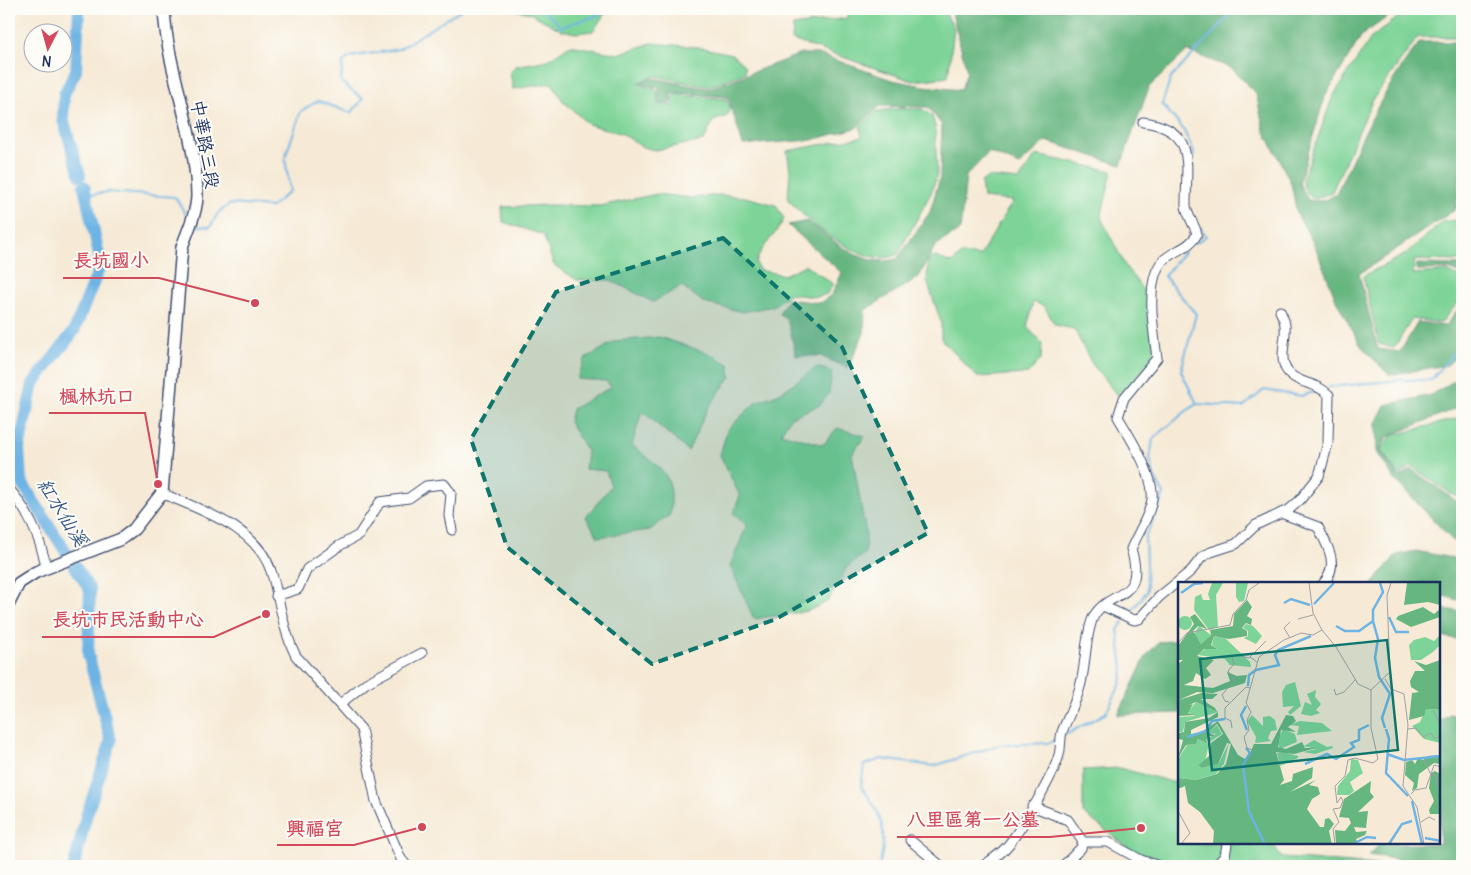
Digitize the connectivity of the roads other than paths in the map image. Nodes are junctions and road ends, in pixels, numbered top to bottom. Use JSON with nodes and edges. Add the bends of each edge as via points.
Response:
{"nodes":[{"id":1,"x":164,"y":9,"type":"edge"},
{"id":2,"x":1143,"y":122,"type":"dead end"},
{"id":3,"x":1280,"y":310,"type":"dead end"},
{"id":4,"x":9,"y":489,"type":"edge"},
{"id":5,"x":162,"y":493,"type":"junction"},
{"id":6,"x":1281,"y":513,"type":"junction"},
{"id":7,"x":452,"y":530,"type":"dead end"},
{"id":8,"x":48,"y":567,"type":"junction"},
{"id":9,"x":1325,"y":582,"type":"edge"},
{"id":10,"x":276,"y":596,"type":"junction"},
{"id":11,"x":9,"y":603,"type":"edge"},
{"id":12,"x":1103,"y":606,"type":"junction"},
{"id":13,"x":422,"y":653,"type":"dead end"},
{"id":14,"x":340,"y":704,"type":"junction"},
{"id":15,"x":1032,"y":806,"type":"junction"},
{"id":16,"x":910,"y":840,"type":"dead end"},
{"id":17,"x":1083,"y":842,"type":"junction"},
{"id":18,"x":1227,"y":845,"type":"edge"},
{"id":19,"x":407,"y":866,"type":"edge"},
{"id":20,"x":941,"y":866,"type":"edge"},
{"id":21,"x":983,"y":866,"type":"edge"},
{"id":22,"x":1063,"y":866,"type":"edge"},
{"id":23,"x":1159,"y":866,"type":"edge"},
{"id":24,"x":1215,"y":866,"type":"edge"}],
"edges":[{"from":1,"to":5,"type":"main road","name":"中華路三段","via":[[197,195],[182,247]]},
{"from":2,"to":12,"type":"street","via":[[1161,124],[1182,142],[1188,163],[1186,208],[1197,234],[1193,243],[1162,262],[1153,281],[1157,358],[1124,398],[1118,417],[1150,482],[1152,497],[1130,548],[1136,564],[1134,581],[1117,598]]},
{"from":3,"to":6,"type":"street","via":[[1285,324],[1285,366],[1290,375],[1320,386],[1329,395],[1328,443],[1319,476],[1300,500]]},
{"from":4,"to":8,"type":"street","via":[[18,499],[42,545]]},
{"from":5,"to":8,"type":"main road","via":[[134,529],[121,539]]},
{"from":5,"to":10,"type":"street","via":[[222,520],[253,540],[264,555]]},
{"from":6,"to":9,"type":"street","via":[[1318,527],[1332,562],[1330,575]]},
{"from":6,"to":12,"type":"street","via":[[1256,525],[1236,544],[1202,557],[1139,619],[1134,620]]},
{"from":7,"to":10,"type":"street","via":[[451,493],[444,484],[426,486],[409,498],[380,502],[359,535],[307,569],[298,589]]},
{"from":8,"to":11,"type":"main road","via":[[19,583]]},
{"from":10,"to":14,"type":"street","via":[[296,656]]},
{"from":12,"to":15,"type":"street","via":[[1095,613],[1089,629],[1081,684],[1061,738],[1059,756]]},
{"from":13,"to":14,"type":"street","via":[[366,683]]},
{"from":14,"to":19,"type":"street","via":[[361,729],[376,801]]},
{"from":15,"to":17,"type":"street","via":[[1068,820]]},
{"from":15,"to":21,"type":"street","via":[[1009,844]]},
{"from":16,"to":20,"type":"street"},
{"from":17,"to":22,"type":"street"},
{"from":17,"to":23,"type":"street","via":[[1108,842]]},
{"from":18,"to":24,"type":"street","via":[[1225,856]]}]}
